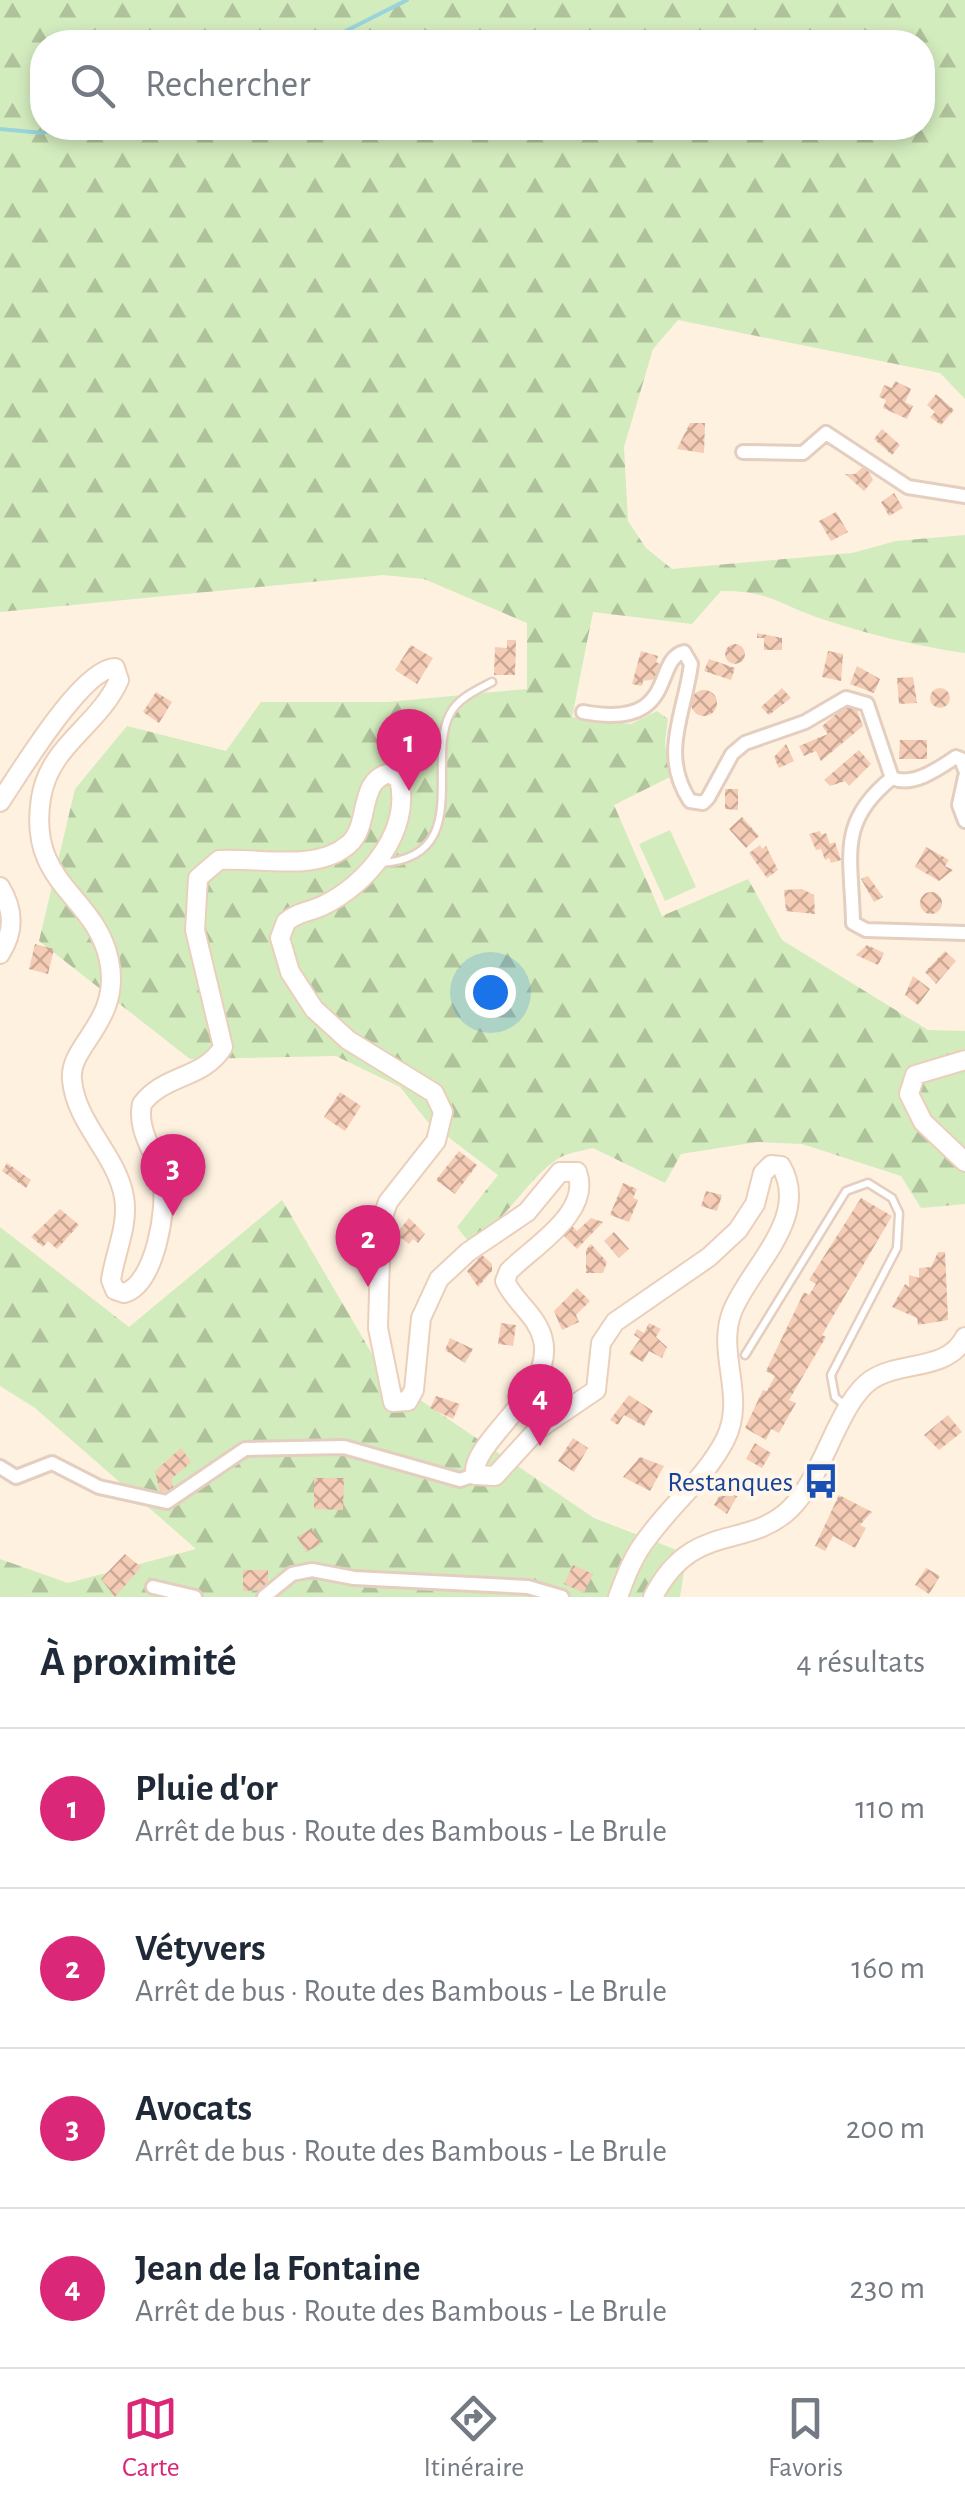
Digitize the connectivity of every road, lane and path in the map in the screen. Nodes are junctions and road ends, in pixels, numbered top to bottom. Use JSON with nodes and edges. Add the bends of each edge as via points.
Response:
{"nodes":[{"id":1,"x":743,"y":452,"type":"dead end"},
{"id":2,"x":965,"y":496,"type":"edge"},
{"id":3,"x":492,"y":682,"type":"dead end"},
{"id":4,"x":583,"y":712,"type":"dead end"},
{"id":5,"x":965,"y":773,"type":"edge"},
{"id":6,"x":892,"y":778,"type":"junction"},
{"id":7,"x":0,"y":802,"type":"edge"},
{"id":8,"x":965,"y":821,"type":"edge"},
{"id":9,"x":374,"y":863,"type":"junction"},
{"id":10,"x":0,"y":888,"type":"edge"},
{"id":11,"x":965,"y":933,"type":"edge"},
{"id":12,"x":0,"y":954,"type":"edge"},
{"id":13,"x":965,"y":1060,"type":"edge"},
{"id":14,"x":965,"y":1162,"type":"edge"},
{"id":15,"x":965,"y":1337,"type":"edge"},
{"id":16,"x":745,"y":1355,"type":"dead end"},
{"id":17,"x":849,"y":1408,"type":"junction"},
{"id":18,"x":0,"y":1467,"type":"edge"},
{"id":19,"x":475,"y":1475,"type":"junction"},
{"id":20,"x":153,"y":1587,"type":"dead end"},
{"id":21,"x":195,"y":1597,"type":"edge"},
{"id":22,"x":264,"y":1597,"type":"edge"},
{"id":23,"x":562,"y":1597,"type":"edge"},
{"id":24,"x":618,"y":1597,"type":"edge"},
{"id":25,"x":653,"y":1597,"type":"edge"}],
"edges":[{"from":1,"to":2,"type":"street","via":[[802,454],[826,433],[908,486]]},
{"from":3,"to":9,"type":"lane","via":[[463,699],[443,729],[445,784],[436,828],[419,850]]},
{"from":4,"to":6,"type":"street","via":[[638,711],[658,694],[673,658],[684,652],[691,664],[674,739],[690,801],[708,798],[745,743],[805,722],[846,698],[868,704]]},
{"from":5,"to":6,"type":"street","via":[[956,757],[904,782]]},
{"from":5,"to":8,"type":"street","via":[[959,805]]},
{"from":6,"to":11,"type":"street","via":[[856,814],[853,922],[866,930]]},
{"from":7,"to":9,"type":"main road","via":[[44,734],[92,680],[115,668],[119,680],[104,708],[65,743],[49,768],[38,824],[45,861],[109,957],[103,1021],[74,1061],[71,1078],[80,1110],[122,1186],[126,1213],[111,1280],[120,1292],[140,1286],[162,1217],[162,1180],[141,1126],[142,1104],[163,1084],[207,1067],[223,1047],[195,930],[198,878],[219,860],[277,861],[338,851],[357,834],[376,779],[390,773],[399,780],[401,814]]},
{"from":9,"to":19,"type":"main road","via":[[336,897],[292,916],[280,938],[290,972],[314,1009],[348,1040],[434,1092],[442,1112],[436,1140],[388,1202],[381,1222],[378,1328],[393,1402],[408,1401],[414,1390],[421,1318],[448,1268],[526,1212],[560,1172],[580,1178],[576,1204],[505,1281],[538,1324],[542,1362],[505,1427],[476,1456]]},
{"from":10,"to":12,"type":"main road","via":[[12,922]]},
{"from":13,"to":14,"type":"main road","via":[[915,1075],[908,1094],[923,1122]]},
{"from":15,"to":17,"type":"main road","via":[[943,1358],[869,1382]]},
{"from":16,"to":17,"type":"lane","via":[[846,1191],[868,1183],[892,1198],[900,1233],[831,1375],[835,1397]]},
{"from":17,"to":25,"type":"main road","via":[[821,1464],[786,1512],[700,1546],[672,1569]]},
{"from":18,"to":19,"type":"street","via":[[16,1477],[52,1463],[98,1487],[167,1502],[245,1449],[344,1447],[460,1480]]},
{"from":19,"to":24,"type":"main road","via":[[494,1476],[537,1430],[587,1399],[600,1381],[606,1332],[726,1242],[749,1217],[763,1173],[771,1164],[782,1166],[789,1186],[781,1228],[728,1324],[735,1409],[726,1437],[707,1471],[640,1548]]},
{"from":20,"to":21,"type":"street"},
{"from":22,"to":23,"type":"street","via":[[292,1574],[312,1570],[528,1587]]}]}
